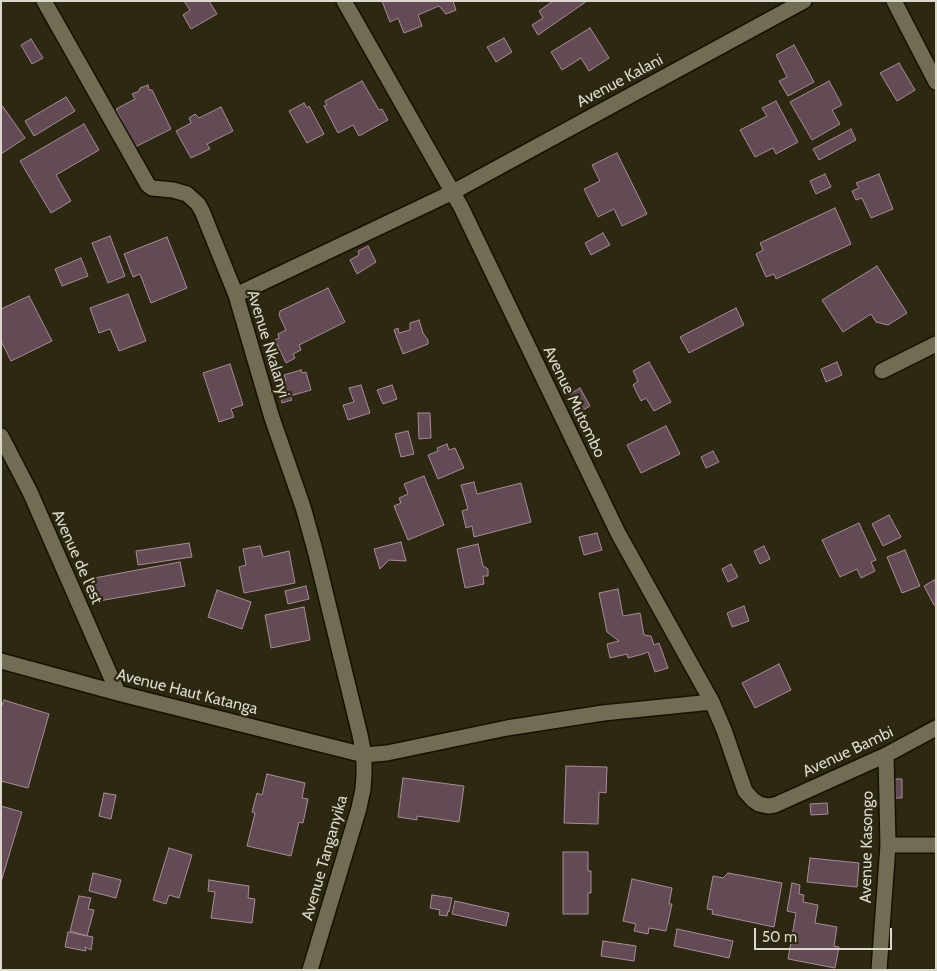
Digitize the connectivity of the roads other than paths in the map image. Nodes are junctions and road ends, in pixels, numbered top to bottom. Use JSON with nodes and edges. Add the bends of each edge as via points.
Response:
{"nodes":[{"id":1,"x":44,"y":1,"type":"edge"},
{"id":2,"x":344,"y":1,"type":"edge"},
{"id":3,"x":804,"y":1,"type":"edge"},
{"id":4,"x":894,"y":1,"type":"edge"},
{"id":5,"x":936,"y":82,"type":"edge"},
{"id":6,"x":453,"y":192,"type":"junction"},
{"id":7,"x":236,"y":295,"type":"junction"},
{"id":8,"x":936,"y":344,"type":"edge"},
{"id":9,"x":882,"y":370,"type":"dead end"},
{"id":10,"x":1,"y":436,"type":"edge"},
{"id":11,"x":1,"y":661,"type":"edge"},
{"id":12,"x":118,"y":693,"type":"junction"},
{"id":13,"x":712,"y":702,"type":"junction"},
{"id":14,"x":936,"y":728,"type":"edge"},
{"id":15,"x":364,"y":755,"type":"junction"},
{"id":16,"x":886,"y":755,"type":"junction"},
{"id":17,"x":775,"y":805,"type":"joint"},
{"id":18,"x":888,"y":844,"type":"junction"},
{"id":19,"x":936,"y":845,"type":"edge"},
{"id":20,"x":310,"y":970,"type":"edge"},
{"id":21,"x":879,"y":970,"type":"edge"}],
"edges":[{"from":1,"to":7,"type":"street","name":"Avenue Nkalanyi","via":[[148,185],[187,194],[198,204]]},
{"from":2,"to":6,"type":"street","name":"Avenue Mutombo"},
{"from":3,"to":6,"type":"street","name":"Avenue Kalani"},
{"from":4,"to":5,"type":"street"},
{"from":6,"to":7,"type":"street","name":"Avenue Kalani"},
{"from":6,"to":13,"type":"street","name":"Avenue Mutombo","via":[[618,533]]},
{"from":7,"to":15,"type":"street","name":"Avenue Nkalanyi","via":[[315,550]]},
{"from":8,"to":9,"type":"street"},
{"from":10,"to":12,"type":"street","name":"Avenue de l'est","via":[[30,492]]},
{"from":11,"to":12,"type":"street","name":"Avenue Haut Katanga"},
{"from":12,"to":15,"type":"street","name":"Avenue Haut Katanga"},
{"from":13,"to":15,"type":"street","name":"Avenue Haut Katanga","via":[[603,713]]},
{"from":13,"to":17,"type":"street","name":"Avenue Mutombo","via":[[745,791],[759,804]]},
{"from":14,"to":16,"type":"street","name":"Avenue Bambi"},
{"from":15,"to":20,"type":"street","name":"Avenue Tanganyika","via":[[359,808]]},
{"from":16,"to":17,"type":"street","name":"Avenue Bambi"},
{"from":16,"to":18,"type":"street","name":"Avenue Kasongo"},
{"from":18,"to":19,"type":"street"},
{"from":18,"to":21,"type":"street","name":"Avenue Kasongo"}]}
